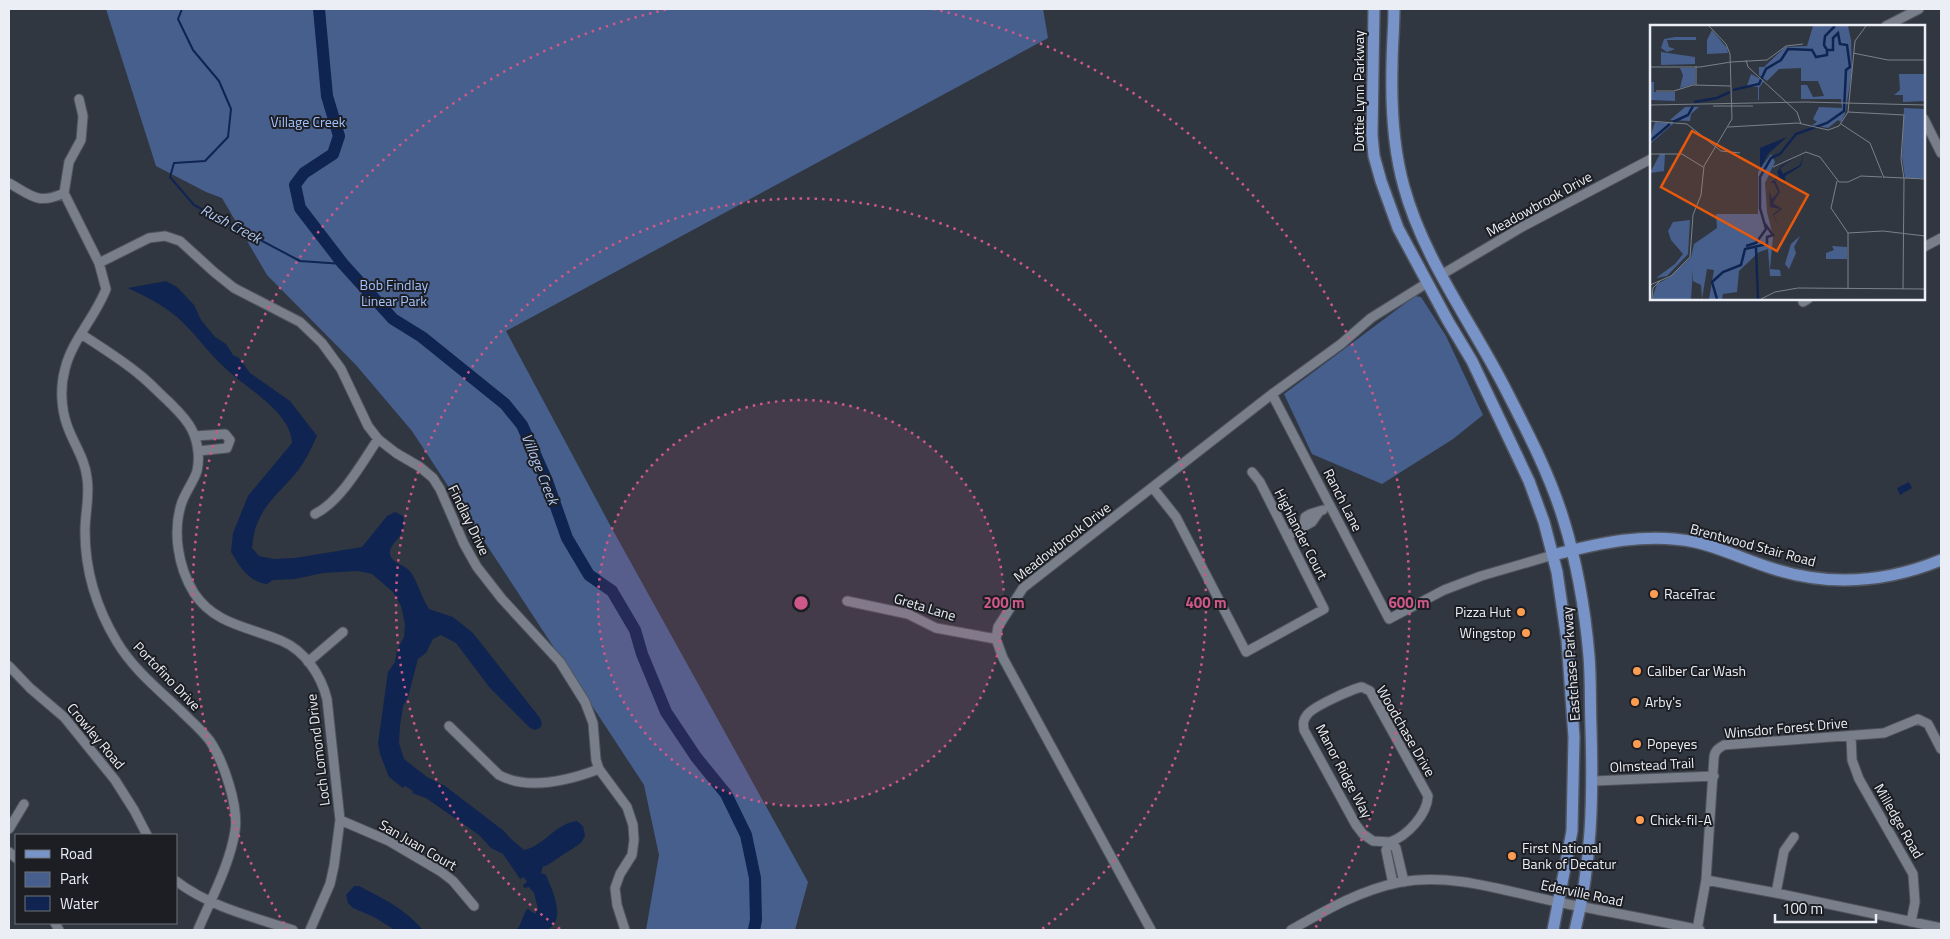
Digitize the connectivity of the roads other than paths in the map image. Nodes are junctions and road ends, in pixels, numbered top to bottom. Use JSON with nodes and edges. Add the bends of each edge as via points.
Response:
{"nodes":[{"id":1,"x":1374,"y":9,"type":"edge"},
{"id":2,"x":1394,"y":9,"type":"edge"},
{"id":3,"x":1919,"y":9,"type":"edge"},
{"id":4,"x":1888,"y":25,"type":"edge"},
{"id":5,"x":79,"y":99,"type":"dead end"},
{"id":6,"x":1925,"y":121,"type":"edge"},
{"id":7,"x":1941,"y":153,"type":"edge"},
{"id":8,"x":1650,"y":160,"type":"edge"},
{"id":9,"x":9,"y":183,"type":"edge"},
{"id":10,"x":64,"y":193,"type":"junction"},
{"id":11,"x":1398,"y":228,"type":"junction"},
{"id":12,"x":1941,"y":238,"type":"edge"},
{"id":13,"x":1925,"y":246,"type":"edge"},
{"id":14,"x":99,"y":264,"type":"junction"},
{"id":15,"x":1441,"y":275,"type":"junction"},
{"id":16,"x":1427,"y":283,"type":"junction"},
{"id":17,"x":81,"y":334,"type":"junction"},
{"id":18,"x":1507,"y":392,"type":"junction"},
{"id":19,"x":1272,"y":394,"type":"junction"},
{"id":20,"x":1492,"y":401,"type":"junction"},
{"id":21,"x":195,"y":436,"type":"junction"},
{"id":22,"x":378,"y":439,"type":"junction"},
{"id":23,"x":198,"y":451,"type":"junction"},
{"id":24,"x":1252,"y":472,"type":"dead end"},
{"id":25,"x":1153,"y":488,"type":"junction"},
{"id":26,"x":1331,"y":506,"type":"junction"},
{"id":27,"x":315,"y":514,"type":"dead end"},
{"id":28,"x":1287,"y":536,"type":"junction"},
{"id":29,"x":1572,"y":550,"type":"junction"},
{"id":30,"x":1553,"y":555,"type":"junction"},
{"id":31,"x":1941,"y":560,"type":"edge"},
{"id":32,"x":847,"y":600,"type":"dead end"},
{"id":33,"x":1389,"y":619,"type":"joint"},
{"id":34,"x":343,"y":632,"type":"dead end"},
{"id":35,"x":996,"y":639,"type":"junction"},
{"id":36,"x":308,"y":662,"type":"junction"},
{"id":37,"x":9,"y":666,"type":"edge"},
{"id":38,"x":1303,"y":721,"type":"joint"},
{"id":39,"x":448,"y":726,"type":"dead end"},
{"id":40,"x":1573,"y":726,"type":"junction"},
{"id":41,"x":1590,"y":727,"type":"junction"},
{"id":42,"x":1851,"y":736,"type":"junction"},
{"id":43,"x":1941,"y":749,"type":"edge"},
{"id":44,"x":599,"y":769,"type":"junction"},
{"id":45,"x":1714,"y":776,"type":"junction"},
{"id":46,"x":1592,"y":782,"type":"junction"},
{"id":47,"x":24,"y":804,"type":"dead end"},
{"id":48,"x":340,"y":820,"type":"junction"},
{"id":49,"x":9,"y":829,"type":"edge"},
{"id":50,"x":146,"y":834,"type":"edge"},
{"id":51,"x":1794,"y":837,"type":"dead end"},
{"id":52,"x":1390,"y":842,"type":"junction"},
{"id":53,"x":1400,"y":866,"type":"junction"},
{"id":54,"x":1390,"y":868,"type":"junction"},
{"id":55,"x":1706,"y":880,"type":"junction"},
{"id":56,"x":1404,"y":882,"type":"junction"},
{"id":57,"x":178,"y":883,"type":"edge"},
{"id":58,"x":1393,"y":884,"type":"junction"},
{"id":59,"x":1776,"y":892,"type":"junction"},
{"id":60,"x":210,"y":902,"type":"junction"},
{"id":61,"x":1560,"y":903,"type":"junction"},
{"id":62,"x":474,"y":906,"type":"dead end"},
{"id":63,"x":1581,"y":907,"type":"junction"},
{"id":64,"x":1911,"y":922,"type":"junction"},
{"id":65,"x":1941,"y":928,"type":"edge"},
{"id":66,"x":198,"y":930,"type":"edge"},
{"id":67,"x":293,"y":930,"type":"edge"},
{"id":68,"x":310,"y":930,"type":"edge"},
{"id":69,"x":625,"y":930,"type":"edge"},
{"id":70,"x":1151,"y":930,"type":"edge"},
{"id":71,"x":1291,"y":930,"type":"edge"},
{"id":72,"x":1553,"y":930,"type":"edge"},
{"id":73,"x":1575,"y":930,"type":"edge"},
{"id":74,"x":1698,"y":930,"type":"edge"}],
"edges":[{"from":1,"to":11,"type":"main road","name":"Dottie Lynn Parkway","via":[[1374,156]]},
{"from":2,"to":15,"type":"main road","via":[[1392,98],[1396,141],[1404,186],[1415,219]]},
{"from":3,"to":4,"type":"street"},
{"from":5,"to":10,"type":"street","via":[[83,116],[81,140],[69,162]]},
{"from":6,"to":7,"type":"street"},
{"from":8,"to":15,"type":"street","name":"Meadowbrook Drive","via":[[1522,227]]},
{"from":9,"to":10,"type":"street","via":[[42,200],[51,200]]},
{"from":10,"to":14,"type":"street","name":"Portofino Drive"},
{"from":11,"to":15,"type":"main road","via":[[1407,236],[1425,269]]},
{"from":11,"to":16,"type":"main road","name":"Dottie Lynn Parkway"},
{"from":12,"to":13,"type":"street"},
{"from":14,"to":17,"type":"street","name":"Portofino Drive","via":[[106,289]]},
{"from":14,"to":22,"type":"street","name":"Findlay Drive","via":[[149,238],[165,236],[180,241],[234,288],[300,322],[322,343],[341,369],[368,426]]},
{"from":15,"to":18,"type":"main road","name":"Eastchase Parkway"},
{"from":16,"to":19,"type":"street","name":"Meadowbrook Drive","via":[[1371,318]]},
{"from":16,"to":20,"type":"main road","name":"Eastchase Parkway"},
{"from":17,"to":21,"type":"street","name":"Loch Lomond Drive","via":[[141,376],[186,420]]},
{"from":17,"to":60,"type":"street","name":"Portofino Drive","via":[[65,369],[62,405],[87,476],[87,559],[98,605],[117,643],[144,676],[210,742],[224,770],[234,806],[236,829],[232,848]]},
{"from":18,"to":20,"type":"main road"},
{"from":18,"to":29,"type":"main road","name":"Eastchase Parkway","via":[[1548,478]]},
{"from":19,"to":25,"type":"street","name":"Meadowbrook Drive"},
{"from":19,"to":26,"type":"street","name":"Ranch Lane"},
{"from":20,"to":30,"type":"main road","name":"Eastchase Parkway","via":[[1540,508]]},
{"from":21,"to":23,"type":"street","name":"Loch Lomond Drive"},
{"from":21,"to":23,"type":"street","via":[[225,434],[230,440],[228,448]]},
{"from":22,"to":27,"type":"street","via":[[354,475],[325,509]]},
{"from":22,"to":44,"type":"street","name":"Findlay Drive","via":[[433,478],[477,567],[567,672],[593,722]]},
{"from":23,"to":36,"type":"street","name":"Loch Lomond Drive","via":[[197,471],[181,504],[178,524],[179,554],[188,582],[202,603],[223,620],[283,641]]},
{"from":24,"to":28,"type":"street","name":"Highlander Court"},
{"from":25,"to":28,"type":"street","name":"Highlander Court","via":[[1176,517],[1246,652],[1324,609]]},
{"from":25,"to":35,"type":"street","name":"Meadowbrook Drive","via":[[1023,588],[998,627]]},
{"from":26,"to":28,"type":"street","via":[[1319,512],[1312,522]]},
{"from":26,"to":33,"type":"street","name":"Ranch Lane"},
{"from":29,"to":30,"type":"main road","name":"Brentwood Stair Road"},
{"from":29,"to":31,"type":"main road","name":"Brentwood Stair Road","via":[[1618,540],[1670,539],[1695,542],[1792,574],[1835,581],[1880,578]]},
{"from":29,"to":41,"type":"main road","name":"Eastchase Parkway","via":[[1581,589],[1589,657]]},
{"from":30,"to":33,"type":"street","name":"Brentwood Stair Road","via":[[1444,590]]},
{"from":30,"to":40,"type":"main road","name":"Eastchase Parkway","via":[[1566,636]]},
{"from":32,"to":35,"type":"street","name":"Greta Lane","via":[[908,614],[936,628]]},
{"from":34,"to":36,"type":"street"},
{"from":35,"to":70,"type":"street","via":[[1003,658]]},
{"from":36,"to":48,"type":"street","name":"Loch Lomond Drive","via":[[323,683],[327,699]]},
{"from":37,"to":50,"type":"street","name":"Crowley Road","via":[[64,717],[115,780]]},
{"from":38,"to":52,"type":"street","name":"Manor Ridge Way","via":[[1304,730],[1363,834],[1373,841]]},
{"from":38,"to":52,"type":"street","name":"Woodchase Drive","via":[[1308,713],[1352,689],[1362,687],[1370,691],[1428,796],[1423,812],[1400,839]]},
{"from":39,"to":44,"type":"street","via":[[506,779],[519,782],[563,780]]},
{"from":40,"to":41,"type":"main road"},
{"from":40,"to":61,"type":"main road","name":"Eastchase Parkway","via":[[1572,831]]},
{"from":41,"to":46,"type":"main road","name":"Eastchase Parkway"},
{"from":42,"to":43,"type":"street","name":"Winsdor Forest Drive","via":[[1884,733],[1918,719],[1928,724]]},
{"from":42,"to":45,"type":"street","name":"Winsdor Forest Drive","via":[[1724,745],[1714,754]]},
{"from":42,"to":64,"type":"street","name":"Milledge Road","via":[[1852,760],[1859,779],[1913,874],[1916,897]]},
{"from":44,"to":69,"type":"street","name":"Findlay Drive","via":[[627,807],[633,825],[632,855],[615,888]]},
{"from":45,"to":46,"type":"street","name":"Olmstead Trail"},
{"from":45,"to":55,"type":"street","name":"Winsdor Forest Drive"},
{"from":46,"to":63,"type":"main road","name":"Eastchase Parkway","via":[[1592,823]]},
{"from":47,"to":49,"type":"street"},
{"from":48,"to":62,"type":"street","name":"San Juan Court","via":[[389,841],[440,872],[453,881]]},
{"from":48,"to":68,"type":"street","name":"Loch Lomond Drive","via":[[330,884]]},
{"from":51,"to":59,"type":"street","via":[[1784,851]]},
{"from":52,"to":53,"type":"street","via":[[1396,848]]},
{"from":52,"to":54,"type":"street","via":[[1386,850]]},
{"from":53,"to":54,"type":"street"},
{"from":53,"to":56,"type":"street"},
{"from":54,"to":58,"type":"street"},
{"from":55,"to":59,"type":"street"},
{"from":55,"to":74,"type":"street","name":"Winsdor Forest Drive"},
{"from":56,"to":58,"type":"street","name":"Ederville Road"},
{"from":56,"to":61,"type":"street","name":"Ederville Road","via":[[1432,880],[1483,885]]},
{"from":57,"to":60,"type":"street"},
{"from":58,"to":71,"type":"street","name":"Ederville Road","via":[[1353,896]]},
{"from":59,"to":64,"type":"street"},
{"from":60,"to":66,"type":"street","name":"Portofino Drive"},
{"from":60,"to":67,"type":"street"},
{"from":61,"to":63,"type":"street","name":"Ederville Road"},
{"from":61,"to":72,"type":"main road","name":"Eastchase Parkway"},
{"from":63,"to":73,"type":"main road","name":"Eastchase Parkway"},
{"from":63,"to":74,"type":"street","name":"Ederville Road"},
{"from":64,"to":65,"type":"street"}]}
